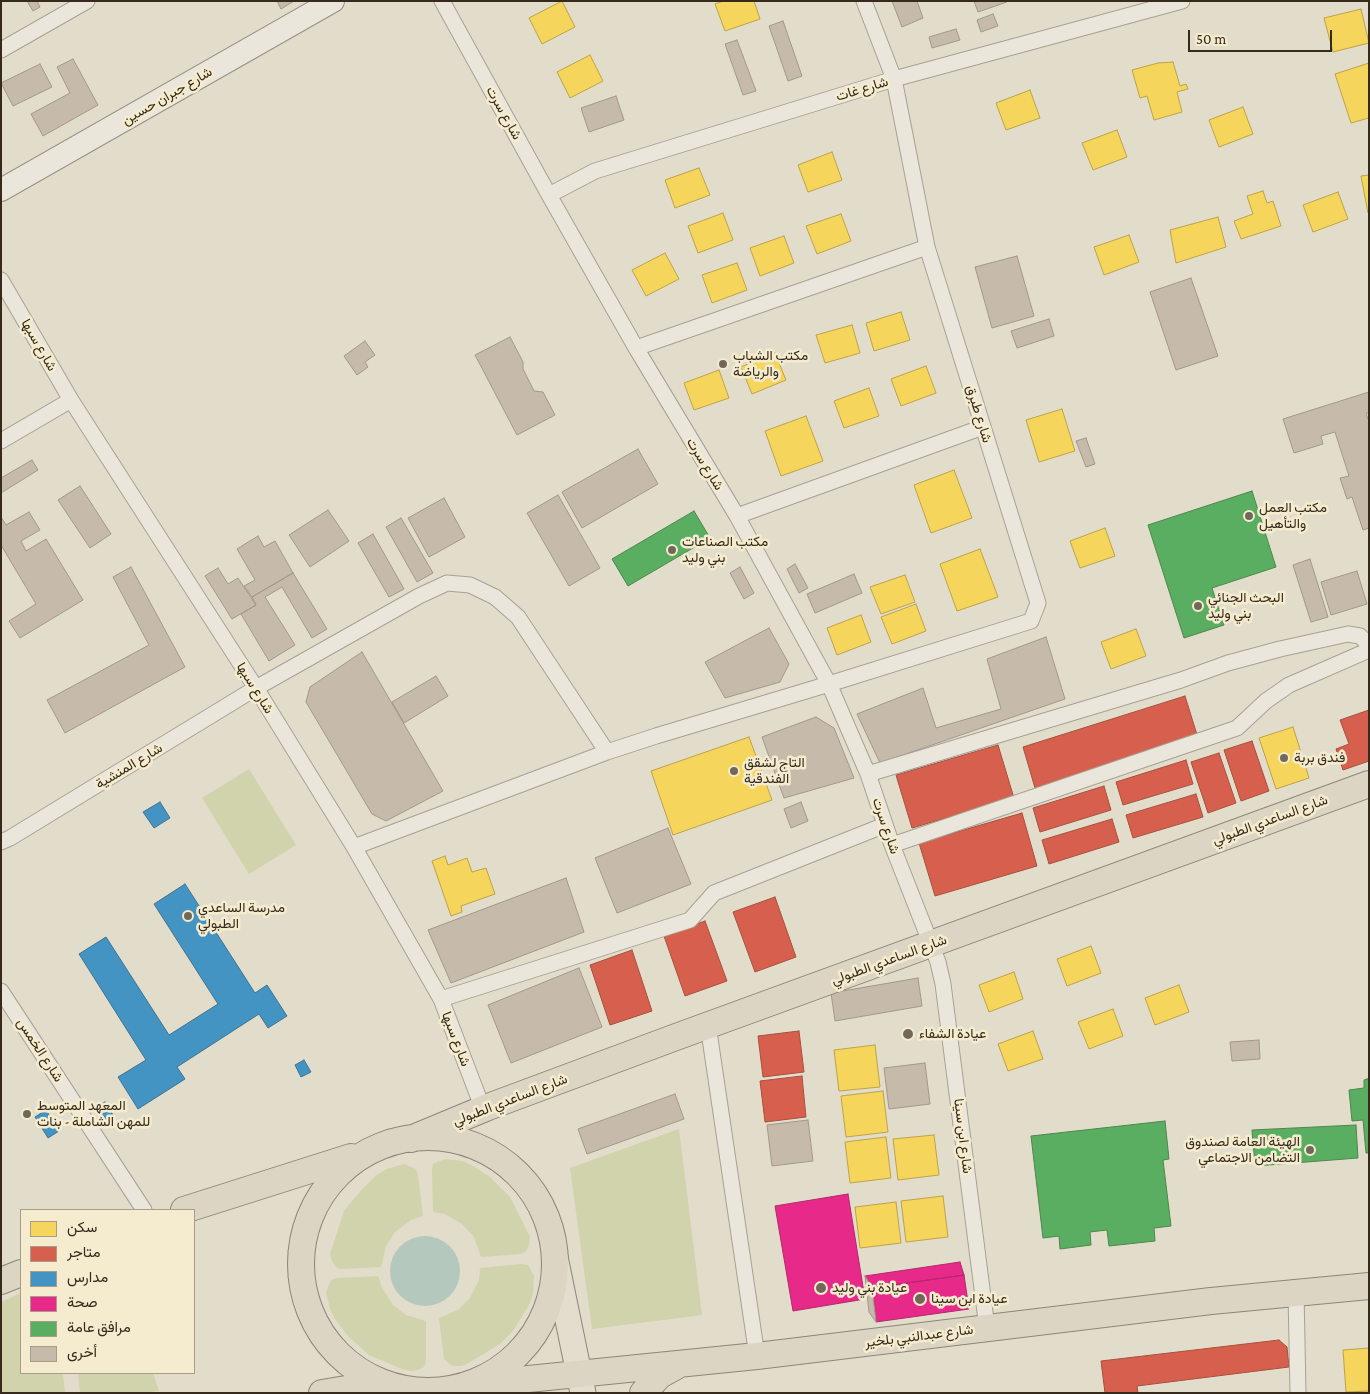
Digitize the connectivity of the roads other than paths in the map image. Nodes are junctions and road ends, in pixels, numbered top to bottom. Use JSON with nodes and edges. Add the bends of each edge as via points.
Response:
{"nodes":[{"id":1,"x":87,"y":1,"type":"edge"},
{"id":2,"x":333,"y":1,"type":"edge"},
{"id":3,"x":442,"y":1,"type":"edge"},
{"id":4,"x":864,"y":1,"type":"edge"},
{"id":5,"x":1182,"y":1,"type":"edge"},
{"id":6,"x":67,"y":6,"type":"edge"},
{"id":7,"x":1,"y":50,"type":"edge"},
{"id":8,"x":894,"y":79,"type":"junction"},
{"id":9,"x":1,"y":190,"type":"edge"},
{"id":10,"x":549,"y":195,"type":"junction"},
{"id":11,"x":927,"y":247,"type":"junction"},
{"id":12,"x":1,"y":280,"type":"edge"},
{"id":13,"x":636,"y":348,"type":"junction"},
{"id":14,"x":71,"y":400,"type":"junction"},
{"id":15,"x":983,"y":427,"type":"junction"},
{"id":16,"x":1,"y":441,"type":"edge"},
{"id":17,"x":737,"y":516,"type":"junction"},
{"id":18,"x":1369,"y":645,"type":"edge"},
{"id":19,"x":1369,"y":650,"type":"edge"},
{"id":20,"x":829,"y":684,"type":"junction"},
{"id":21,"x":256,"y":688,"type":"junction"},
{"id":22,"x":607,"y":752,"type":"junction"},
{"id":23,"x":868,"y":774,"type":"junction"},
{"id":24,"x":1369,"y":784,"type":"edge"},
{"id":25,"x":885,"y":825,"type":"junction"},
{"id":26,"x":1,"y":842,"type":"edge"},
{"id":27,"x":892,"y":844,"type":"junction"},
{"id":28,"x":354,"y":848,"type":"junction"},
{"id":29,"x":932,"y":944,"type":"junction"},
{"id":30,"x":1,"y":991,"type":"edge"},
{"id":31,"x":441,"y":999,"type":"junction"},
{"id":32,"x":708,"y":1025,"type":"junction"},
{"id":33,"x":483,"y":1109,"type":"junction"},
{"id":34,"x":412,"y":1139,"type":"junction"},
{"id":35,"x":370,"y":1149,"type":"junction"},
{"id":36,"x":143,"y":1209,"type":"edge"},
{"id":37,"x":187,"y":1209,"type":"edge"},
{"id":38,"x":555,"y":1257,"type":"junction"},
{"id":39,"x":20,"y":1273,"type":"edge"},
{"id":40,"x":1,"y":1282,"type":"edge"},
{"id":41,"x":1369,"y":1286,"type":"edge"},
{"id":42,"x":1296,"y":1292,"type":"junction"},
{"id":43,"x":987,"y":1328,"type":"junction"},
{"id":44,"x":757,"y":1356,"type":"junction"},
{"id":45,"x":682,"y":1363,"type":"junction"},
{"id":46,"x":581,"y":1383,"type":"edge"},
{"id":47,"x":382,"y":1384,"type":"junction"},
{"id":48,"x":469,"y":1385,"type":"junction"},
{"id":49,"x":423,"y":1392,"type":"edge"},
{"id":50,"x":322,"y":1393,"type":"edge"},
{"id":51,"x":643,"y":1393,"type":"edge"},
{"id":52,"x":1298,"y":1393,"type":"edge"}],
"edges":[{"from":1,"to":6,"type":"street"},
{"from":2,"to":9,"type":"main road","name":"شارع جبران حسين"},
{"from":3,"to":10,"type":"street","name":"شارع سرت"},
{"from":4,"to":8,"type":"street","name":"شارع طبرق"},
{"from":5,"to":8,"type":"street","name":"شارع غات"},
{"from":6,"to":7,"type":"street"},
{"from":8,"to":10,"type":"street","name":"شارع غات","via":[[595,171]]},
{"from":8,"to":11,"type":"street","name":"شارع طبرق"},
{"from":10,"to":13,"type":"street","name":"شارع سرت"},
{"from":11,"to":13,"type":"street"},
{"from":11,"to":15,"type":"street","name":"شارع طبرق"},
{"from":12,"to":14,"type":"street","name":"شارع سبها"},
{"from":13,"to":17,"type":"street","name":"شارع سرت"},
{"from":14,"to":16,"type":"street"},
{"from":14,"to":21,"type":"street","name":"شارع سبها"},
{"from":15,"to":17,"type":"street"},
{"from":15,"to":20,"type":"street","name":"شارع طبرق","via":[[1038,603],[1031,621]]},
{"from":17,"to":20,"type":"street","name":"شارع سرت"},
{"from":18,"to":23,"type":"street","via":[[1360,636],[1348,634],[1280,649]]},
{"from":19,"to":27,"type":"street","via":[[1289,685],[1237,728]]},
{"from":20,"to":22,"type":"street"},
{"from":20,"to":23,"type":"street","name":"شارع سرت"},
{"from":21,"to":22,"type":"street","name":"شارع المنشية","via":[[419,596],[447,583],[470,585],[495,596],[518,617]]},
{"from":21,"to":26,"type":"street","name":"شارع المنشية"},
{"from":21,"to":28,"type":"street","name":"شارع سبها"},
{"from":22,"to":28,"type":"street"},
{"from":23,"to":25,"type":"street","name":"شارع سرت"},
{"from":24,"to":29,"type":"highway","name":"شارع الساعدي الطبولي"},
{"from":25,"to":27,"type":"street","name":"شارع سرت"},
{"from":25,"to":31,"type":"street","via":[[714,893],[690,920]]},
{"from":27,"to":29,"type":"street","name":"شارع سرت"},
{"from":28,"to":31,"type":"street","name":"شارع سبها"},
{"from":29,"to":32,"type":"highway","name":"شارع الساعدي الطبولي"},
{"from":29,"to":43,"type":"street","name":"شارع ابن سينا","via":[[943,984]]},
{"from":30,"to":36,"type":"street","name":"شارع الخمس"},
{"from":31,"to":33,"type":"street","name":"شارع سبها"},
{"from":32,"to":33,"type":"highway","name":"شارع الساعدي الطبولي"},
{"from":32,"to":44,"type":"street"},
{"from":33,"to":34,"type":"highway","name":"شارع الساعدي الطبولي"},
{"from":34,"to":35,"type":"highway"},
{"from":34,"to":38,"type":"highway","via":[[436,1136],[462,1140],[509,1164],[542,1206],[551,1231]]},
{"from":35,"to":37,"type":"highway"},
{"from":35,"to":47,"type":"highway","via":[[348,1163],[315,1203],[305,1227],[301,1280],[314,1321],[334,1350],[356,1370]]},
{"from":38,"to":46,"type":"main road"},
{"from":38,"to":48,"type":"highway","via":[[552,1294],[534,1336],[516,1357],[494,1374]]},
{"from":39,"to":40,"type":"highway"},
{"from":41,"to":42,"type":"highway","name":"شارع عبدالنبي بلخير"},
{"from":42,"to":43,"type":"highway","name":"شارع عبدالنبي بلخير"},
{"from":42,"to":52,"type":"street"},
{"from":43,"to":44,"type":"highway","name":"شارع عبدالنبي بلخير"},
{"from":44,"to":45,"type":"highway","name":"شارع عبدالنبي بلخير"},
{"from":45,"to":46,"type":"highway","name":"شارع عبدالنبي بلخير"},
{"from":45,"to":51,"type":"highway","via":[[660,1375]]},
{"from":46,"to":48,"type":"highway","name":"شارع عبدالنبي بلخير"},
{"from":47,"to":49,"type":"highway"},
{"from":47,"to":50,"type":"highway"},
{"from":48,"to":49,"type":"highway"}]}
